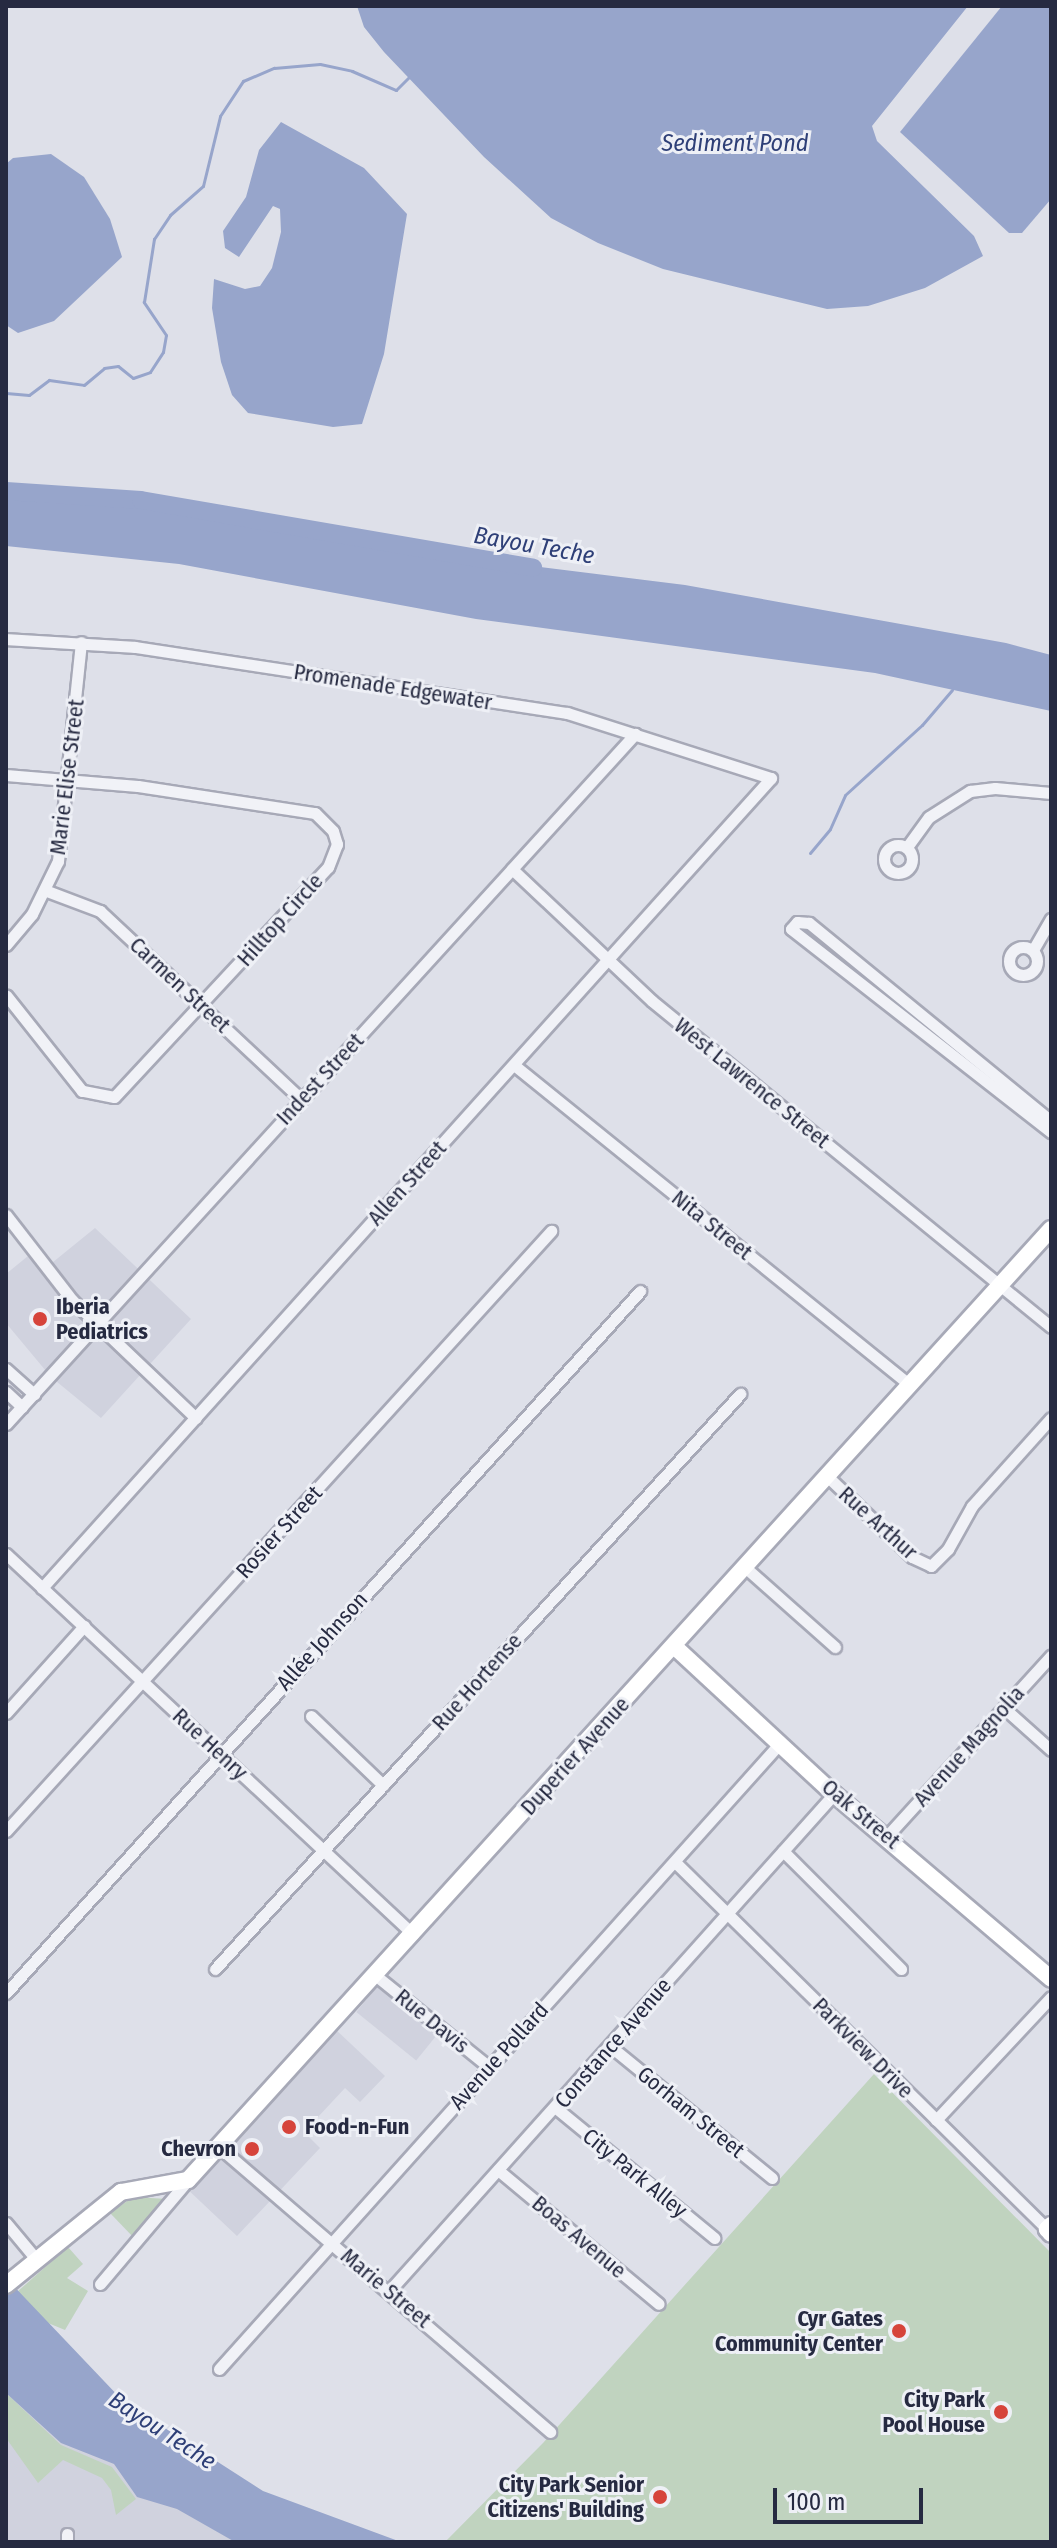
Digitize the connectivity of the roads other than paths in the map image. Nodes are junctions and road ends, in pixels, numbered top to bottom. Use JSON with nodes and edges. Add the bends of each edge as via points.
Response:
{"nodes":[{"id":1,"x":6,"y":639,"type":"edge"},
{"id":2,"x":81,"y":642,"type":"junction"},
{"id":3,"x":635,"y":734,"type":"junction"},
{"id":4,"x":6,"y":775,"type":"edge"},
{"id":5,"x":69,"y":778,"type":"junction"},
{"id":6,"x":771,"y":778,"type":"joint"},
{"id":7,"x":1051,"y":793,"type":"edge"},
{"id":8,"x":907,"y":847,"type":"dead end"},
{"id":9,"x":512,"y":869,"type":"junction"},
{"id":10,"x":47,"y":891,"type":"junction"},
{"id":11,"x":1051,"y":919,"type":"edge"},
{"id":12,"x":6,"y":945,"type":"edge"},
{"id":13,"x":1033,"y":950,"type":"dead end"},
{"id":14,"x":608,"y":960,"type":"junction"},
{"id":15,"x":845,"y":961,"type":"dead end"},
{"id":16,"x":6,"y":995,"type":"edge"},
{"id":17,"x":202,"y":1005,"type":"junction"},
{"id":18,"x":514,"y":1065,"type":"junction"},
{"id":19,"x":301,"y":1099,"type":"junction"},
{"id":20,"x":1025,"y":1107,"type":"junction"},
{"id":21,"x":1051,"y":1121,"type":"edge"},
{"id":22,"x":1051,"y":1132,"type":"edge"},
{"id":23,"x":6,"y":1215,"type":"edge"},
{"id":24,"x":1051,"y":1229,"type":"edge"},
{"id":25,"x":551,"y":1231,"type":"dead end"},
{"id":26,"x":1001,"y":1286,"type":"junction"},
{"id":27,"x":640,"y":1291,"type":"dead end"},
{"id":28,"x":98,"y":1326,"type":"junction"},
{"id":29,"x":1051,"y":1327,"type":"edge"},
{"id":30,"x":6,"y":1369,"type":"edge"},
{"id":31,"x":910,"y":1385,"type":"junction"},
{"id":32,"x":6,"y":1392,"type":"edge"},
{"id":33,"x":34,"y":1394,"type":"junction"},
{"id":34,"x":740,"y":1394,"type":"dead end"},
{"id":35,"x":22,"y":1407,"type":"junction"},
{"id":36,"x":196,"y":1418,"type":"junction"},
{"id":37,"x":1051,"y":1418,"type":"edge"},
{"id":38,"x":6,"y":1424,"type":"edge"},
{"id":39,"x":828,"y":1477,"type":"junction"},
{"id":40,"x":6,"y":1554,"type":"edge"},
{"id":41,"x":746,"y":1568,"type":"junction"},
{"id":42,"x":42,"y":1588,"type":"junction"},
{"id":43,"x":84,"y":1626,"type":"junction"},
{"id":44,"x":674,"y":1646,"type":"junction"},
{"id":45,"x":835,"y":1647,"type":"dead end"},
{"id":46,"x":1051,"y":1656,"type":"edge"},
{"id":47,"x":142,"y":1681,"type":"junction"},
{"id":48,"x":1004,"y":1708,"type":"junction"},
{"id":49,"x":6,"y":1713,"type":"edge"},
{"id":50,"x":311,"y":1716,"type":"dead end"},
{"id":51,"x":780,"y":1743,"type":"junction"},
{"id":52,"x":1051,"y":1750,"type":"edge"},
{"id":53,"x":220,"y":1753,"type":"junction"},
{"id":54,"x":383,"y":1785,"type":"junction"},
{"id":55,"x":834,"y":1794,"type":"junction"},
{"id":56,"x":6,"y":1831,"type":"edge"},
{"id":57,"x":887,"y":1836,"type":"junction"},
{"id":58,"x":323,"y":1850,"type":"junction"},
{"id":59,"x":783,"y":1851,"type":"junction"},
{"id":60,"x":675,"y":1862,"type":"junction"},
{"id":61,"x":726,"y":1912,"type":"junction"},
{"id":62,"x":413,"y":1934,"type":"junction"},
{"id":63,"x":215,"y":1969,"type":"dead end"},
{"id":64,"x":901,"y":1969,"type":"dead end"},
{"id":65,"x":375,"y":1975,"type":"junction"},
{"id":66,"x":1051,"y":1979,"type":"edge"},
{"id":67,"x":6,"y":1993,"type":"edge"},
{"id":68,"x":1051,"y":1997,"type":"edge"},
{"id":69,"x":610,"y":2046,"type":"junction"},
{"id":70,"x":489,"y":2067,"type":"junction"},
{"id":71,"x":556,"y":2108,"type":"junction"},
{"id":72,"x":936,"y":2120,"type":"junction"},
{"id":73,"x":219,"y":2147,"type":"junction"},
{"id":74,"x":498,"y":2170,"type":"junction"},
{"id":75,"x":772,"y":2178,"type":"dead end"},
{"id":76,"x":188,"y":2180,"type":"junction"},
{"id":77,"x":6,"y":2223,"type":"edge"},
{"id":78,"x":1050,"y":2229,"type":"edge"},
{"id":79,"x":714,"y":2238,"type":"dead end"},
{"id":80,"x":332,"y":2242,"type":"junction"},
{"id":81,"x":36,"y":2259,"type":"junction"},
{"id":82,"x":100,"y":2284,"type":"dead end"},
{"id":83,"x":6,"y":2285,"type":"edge"},
{"id":84,"x":390,"y":2290,"type":"junction"},
{"id":85,"x":659,"y":2304,"type":"dead end"},
{"id":86,"x":219,"y":2369,"type":"dead end"},
{"id":87,"x":550,"y":2432,"type":"dead end"}],
"edges":[{"from":1,"to":2,"type":"street","name":"Promenade Edgewater"},
{"from":2,"to":3,"type":"street","name":"Promenade Edgewater","via":[[567,713]]},
{"from":2,"to":5,"type":"street","name":"Marie Elise Street"},
{"from":3,"to":6,"type":"street","name":"Promenade Edgewater"},
{"from":3,"to":9,"type":"street","name":"Indest Street"},
{"from":4,"to":5,"type":"street","name":"Hilltop Circle"},
{"from":5,"to":10,"type":"street","name":"Marie Elise Street","via":[[63,838]]},
{"from":5,"to":17,"type":"street","name":"Hilltop Circle","via":[[315,813],[333,831],[337,844],[328,867]]},
{"from":6,"to":14,"type":"street","name":"Allen Street"},
{"from":7,"to":8,"type":"street","via":[[970,791],[929,817]]},
{"from":9,"to":14,"type":"street","name":"West Lawrence Street"},
{"from":9,"to":19,"type":"street","name":"Indest Street"},
{"from":10,"to":12,"type":"street","name":"Marie Elise Street"},
{"from":10,"to":17,"type":"street","name":"Carmen Street","via":[[100,911]]},
{"from":11,"to":13,"type":"street"},
{"from":14,"to":18,"type":"street","name":"Allen Street"},
{"from":14,"to":26,"type":"street","name":"West Lawrence Street"},
{"from":15,"to":20,"type":"street"},
{"from":16,"to":17,"type":"street","name":"Hilltop Circle","via":[[82,1091],[103,1099],[123,1092]]},
{"from":17,"to":19,"type":"street","name":"Carmen Street"},
{"from":18,"to":31,"type":"street","name":"Nita Street"},
{"from":18,"to":36,"type":"street","name":"Allen Street"},
{"from":19,"to":28,"type":"street","name":"Indest Street"},
{"from":20,"to":21,"type":"street"},
{"from":20,"to":22,"type":"street"},
{"from":23,"to":28,"type":"street"},
{"from":24,"to":26,"type":"main road","name":"Duperier Avenue"},
{"from":25,"to":47,"type":"street","name":"Rosier Street"},
{"from":26,"to":29,"type":"street","name":"West Lawrence Street"},
{"from":26,"to":31,"type":"main road","name":"Duperier Avenue"},
{"from":27,"to":53,"type":"street","name":"Allée Johnson"},
{"from":28,"to":33,"type":"street","name":"Indest Street"},
{"from":28,"to":36,"type":"street"},
{"from":30,"to":33,"type":"street"},
{"from":31,"to":39,"type":"main road","name":"Duperier Avenue"},
{"from":32,"to":35,"type":"street"},
{"from":33,"to":35,"type":"street","name":"Indest Street"},
{"from":34,"to":54,"type":"street","name":"Rue Hortense"},
{"from":35,"to":38,"type":"street","name":"Indest Street"},
{"from":36,"to":42,"type":"street","name":"Allen Street"},
{"from":37,"to":39,"type":"street","name":"Rue Arthur","via":[[972,1506],[948,1549],[931,1566],[912,1557]]},
{"from":39,"to":41,"type":"main road","name":"Duperier Avenue"},
{"from":40,"to":42,"type":"street","name":"Rue Henry"},
{"from":41,"to":44,"type":"main road","name":"Duperier Avenue"},
{"from":41,"to":45,"type":"street"},
{"from":42,"to":43,"type":"street","name":"Rue Henry"},
{"from":43,"to":47,"type":"street","name":"Rue Henry"},
{"from":43,"to":49,"type":"street"},
{"from":44,"to":51,"type":"main road","name":"Oak Street"},
{"from":44,"to":62,"type":"main road","name":"Duperier Avenue"},
{"from":46,"to":48,"type":"street","name":"Avenue Magnolia"},
{"from":47,"to":53,"type":"street","name":"Rue Henry"},
{"from":47,"to":56,"type":"street","name":"Rosier Street"},
{"from":48,"to":52,"type":"street"},
{"from":48,"to":57,"type":"street","name":"Avenue Magnolia"},
{"from":50,"to":54,"type":"street"},
{"from":51,"to":55,"type":"main road","name":"Oak Street"},
{"from":51,"to":60,"type":"street","name":"Avenue Pollard"},
{"from":53,"to":58,"type":"street","name":"Rue Henry"},
{"from":53,"to":67,"type":"street","name":"Allée Johnson"},
{"from":54,"to":58,"type":"street","name":"Rue Hortense"},
{"from":55,"to":57,"type":"main road","name":"Oak Street"},
{"from":55,"to":59,"type":"street","name":"Constance Avenue"},
{"from":57,"to":66,"type":"main road","name":"Oak Street"},
{"from":58,"to":62,"type":"street","name":"Rue Henry"},
{"from":58,"to":63,"type":"street","name":"Rue Hortense"},
{"from":59,"to":61,"type":"street","name":"Constance Avenue"},
{"from":59,"to":64,"type":"street"},
{"from":60,"to":61,"type":"street","name":"Parkview Drive"},
{"from":60,"to":70,"type":"street","name":"Avenue Pollard"},
{"from":61,"to":69,"type":"street","name":"Constance Avenue"},
{"from":61,"to":72,"type":"street","name":"Parkview Drive"},
{"from":62,"to":65,"type":"main road","name":"Duperier Avenue"},
{"from":65,"to":70,"type":"street","name":"Rue Davis"},
{"from":65,"to":73,"type":"main road","name":"Duperier Avenue"},
{"from":68,"to":72,"type":"street"},
{"from":69,"to":71,"type":"street","name":"Constance Avenue"},
{"from":69,"to":75,"type":"street","name":"Gorham Street"},
{"from":70,"to":80,"type":"street","name":"Avenue Pollard"},
{"from":71,"to":74,"type":"street","name":"Constance Avenue"},
{"from":71,"to":79,"type":"street","name":"City Park Alley"},
{"from":72,"to":78,"type":"street","name":"Parkview Drive"},
{"from":73,"to":76,"type":"main road","name":"Duperier Avenue"},
{"from":73,"to":80,"type":"street","name":"Marie Street"},
{"from":74,"to":84,"type":"street","name":"Constance Avenue"},
{"from":74,"to":85,"type":"street","name":"Boas Avenue"},
{"from":76,"to":81,"type":"main road","via":[[121,2192]]},
{"from":76,"to":82,"type":"street","name":"Duperier Avenue"},
{"from":77,"to":81,"type":"street"},
{"from":80,"to":84,"type":"street","name":"Marie Street"},
{"from":80,"to":86,"type":"street","name":"Avenue Pollard"},
{"from":81,"to":83,"type":"main road"},
{"from":84,"to":87,"type":"street","name":"Marie Street"}]}
